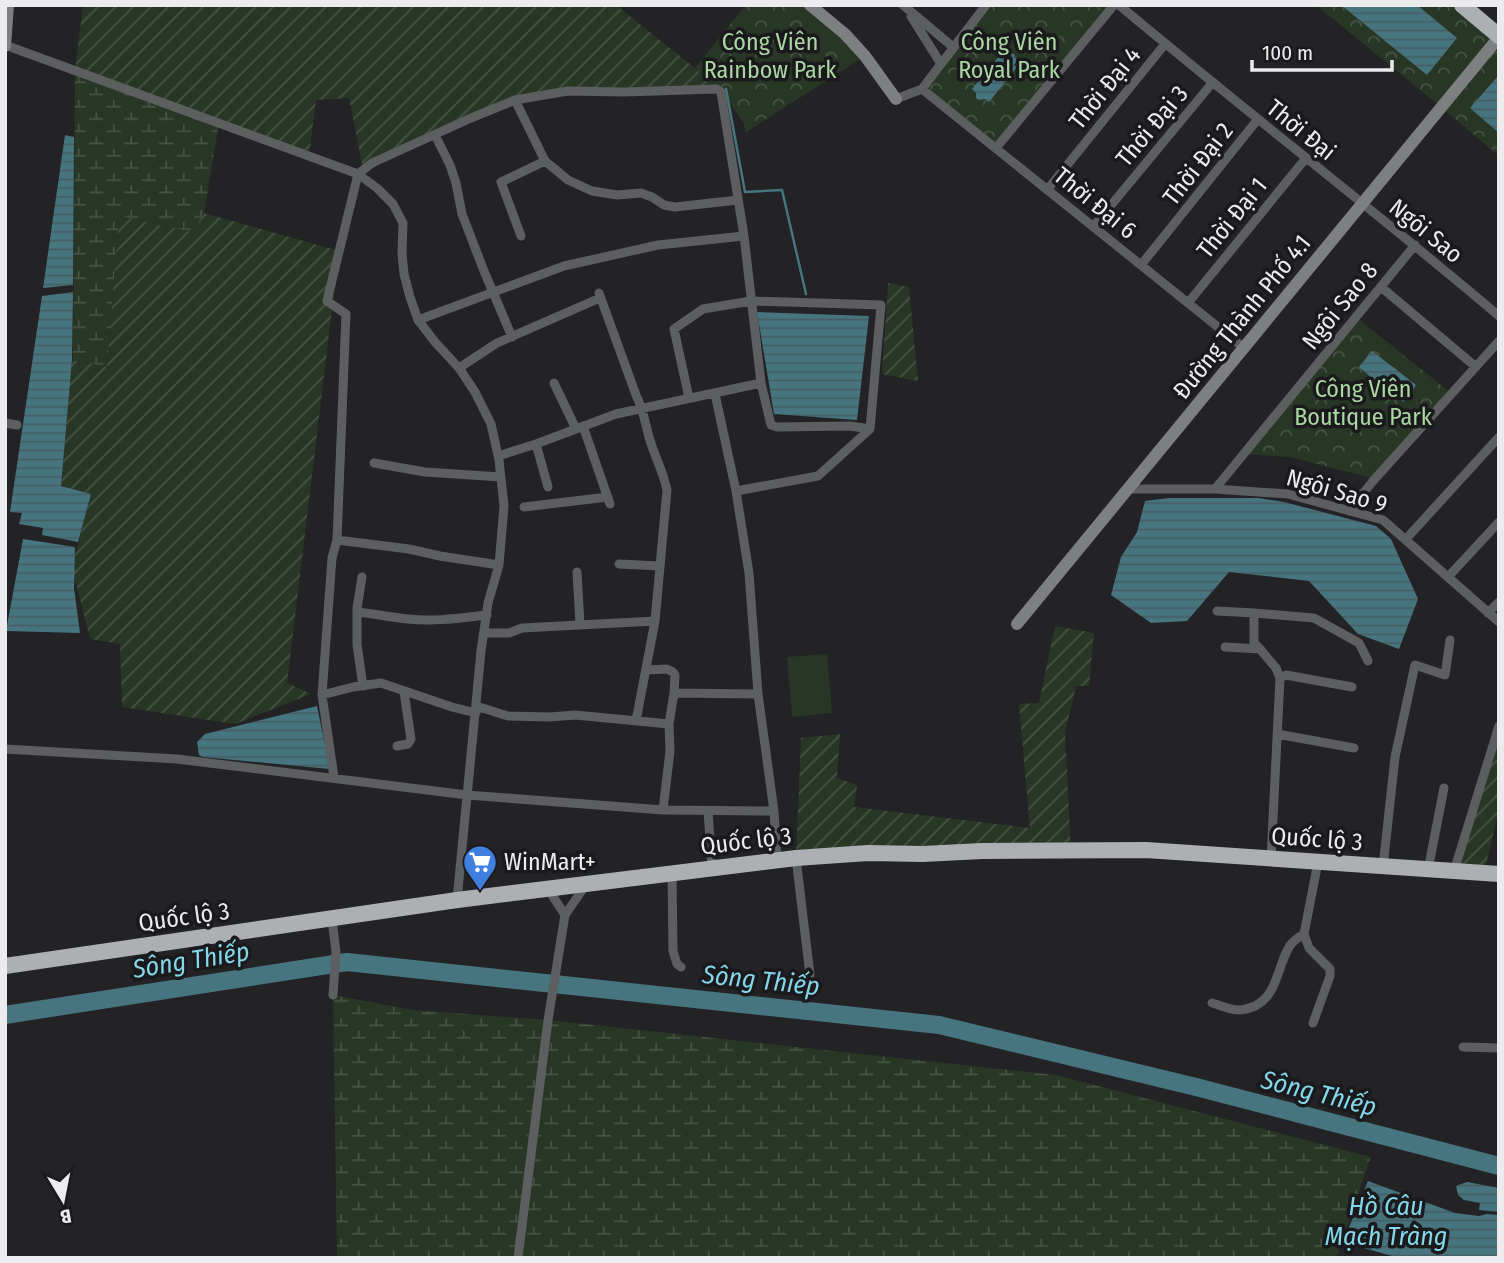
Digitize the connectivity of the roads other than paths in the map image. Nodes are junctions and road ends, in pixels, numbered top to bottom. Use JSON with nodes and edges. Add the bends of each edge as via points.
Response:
{"nodes":[{"id":1,"x":8,"y":5,"type":"edge"},
{"id":2,"x":810,"y":5,"type":"edge"},
{"id":3,"x":986,"y":5,"type":"edge"},
{"id":4,"x":1116,"y":5,"type":"edge"},
{"id":5,"x":1462,"y":5,"type":"edge"},
{"id":6,"x":1478,"y":5,"type":"edge"},
{"id":7,"x":905,"y":7,"type":"edge"},
{"id":8,"x":1499,"y":22,"type":"edge"},
{"id":9,"x":1499,"y":37,"type":"edge"},
{"id":10,"x":1165,"y":44,"type":"junction"},
{"id":11,"x":5,"y":46,"type":"edge"},
{"id":12,"x":953,"y":47,"type":"junction"},
{"id":13,"x":941,"y":64,"type":"junction"},
{"id":14,"x":1213,"y":82,"type":"junction"},
{"id":15,"x":922,"y":89,"type":"junction"},
{"id":16,"x":896,"y":99,"type":"joint"},
{"id":17,"x":515,"y":100,"type":"junction"},
{"id":18,"x":1258,"y":119,"type":"junction"},
{"id":19,"x":435,"y":135,"type":"junction"},
{"id":20,"x":996,"y":148,"type":"junction"},
{"id":21,"x":1306,"y":159,"type":"junction"},
{"id":22,"x":545,"y":161,"type":"junction"},
{"id":23,"x":358,"y":174,"type":"junction"},
{"id":24,"x":1047,"y":190,"type":"junction"},
{"id":25,"x":738,"y":200,"type":"junction"},
{"id":26,"x":1362,"y":204,"type":"junction"},
{"id":27,"x":1093,"y":227,"type":"junction"},
{"id":28,"x":521,"y":236,"type":"dead end"},
{"id":29,"x":744,"y":236,"type":"junction"},
{"id":30,"x":1415,"y":245,"type":"junction"},
{"id":31,"x":1141,"y":265,"type":"junction"},
{"id":32,"x":1381,"y":287,"type":"junction"},
{"id":33,"x":492,"y":292,"type":"junction"},
{"id":34,"x":751,"y":301,"type":"junction"},
{"id":35,"x":1188,"y":303,"type":"junction"},
{"id":36,"x":1499,"y":316,"type":"edge"},
{"id":37,"x":418,"y":320,"type":"junction"},
{"id":38,"x":512,"y":337,"type":"junction"},
{"id":39,"x":1499,"y":341,"type":"edge"},
{"id":40,"x":1244,"y":348,"type":"junction"},
{"id":41,"x":1476,"y":367,"type":"junction"},
{"id":42,"x":459,"y":368,"type":"junction"},
{"id":43,"x":554,"y":383,"type":"dead end"},
{"id":44,"x":761,"y":383,"type":"junction"},
{"id":45,"x":715,"y":394,"type":"junction"},
{"id":46,"x":689,"y":398,"type":"junction"},
{"id":47,"x":642,"y":408,"type":"junction"},
{"id":48,"x":5,"y":423,"type":"edge"},
{"id":49,"x":17,"y":425,"type":"dead end"},
{"id":50,"x":580,"y":428,"type":"junction"},
{"id":51,"x":870,"y":429,"type":"junction"},
{"id":52,"x":1499,"y":437,"type":"edge"},
{"id":53,"x":536,"y":444,"type":"junction"},
{"id":54,"x":498,"y":456,"type":"junction"},
{"id":55,"x":374,"y":463,"type":"dead end"},
{"id":56,"x":501,"y":477,"type":"junction"},
{"id":57,"x":548,"y":488,"type":"dead end"},
{"id":58,"x":1128,"y":489,"type":"junction"},
{"id":59,"x":1215,"y":489,"type":"junction"},
{"id":60,"x":736,"y":491,"type":"junction"},
{"id":61,"x":524,"y":507,"type":"dead end"},
{"id":62,"x":1349,"y":511,"type":"junction"},
{"id":63,"x":1499,"y":522,"type":"edge"},
{"id":64,"x":337,"y":540,"type":"junction"},
{"id":65,"x":1406,"y":540,"type":"junction"},
{"id":66,"x":619,"y":564,"type":"dead end"},
{"id":67,"x":499,"y":565,"type":"junction"},
{"id":68,"x":660,"y":566,"type":"junction"},
{"id":69,"x":577,"y":572,"type":"dead end"},
{"id":70,"x":362,"y":577,"type":"dead end"},
{"id":71,"x":1448,"y":577,"type":"junction"},
{"id":72,"x":1499,"y":602,"type":"edge"},
{"id":73,"x":1217,"y":611,"type":"dead end"},
{"id":74,"x":357,"y":612,"type":"junction"},
{"id":75,"x":1254,"y":613,"type":"junction"},
{"id":76,"x":1489,"y":613,"type":"junction"},
{"id":77,"x":486,"y":615,"type":"junction"},
{"id":78,"x":655,"y":621,"type":"junction"},
{"id":79,"x":1499,"y":622,"type":"edge"},
{"id":80,"x":1017,"y":624,"type":"dead end"},
{"id":81,"x":580,"y":625,"type":"junction"},
{"id":82,"x":484,"y":633,"type":"junction"},
{"id":83,"x":1450,"y":640,"type":"dead end"},
{"id":84,"x":1225,"y":647,"type":"dead end"},
{"id":85,"x":1260,"y":649,"type":"junction"},
{"id":86,"x":1368,"y":661,"type":"dead end"},
{"id":87,"x":646,"y":670,"type":"junction"},
{"id":88,"x":1280,"y":678,"type":"junction"},
{"id":89,"x":363,"y":686,"type":"junction"},
{"id":90,"x":1352,"y":687,"type":"dead end"},
{"id":91,"x":404,"y":692,"type":"junction"},
{"id":92,"x":674,"y":693,"type":"junction"},
{"id":93,"x":758,"y":694,"type":"junction"},
{"id":94,"x":322,"y":695,"type":"junction"},
{"id":95,"x":476,"y":709,"type":"junction"},
{"id":96,"x":636,"y":721,"type":"junction"},
{"id":97,"x":669,"y":724,"type":"junction"},
{"id":98,"x":1499,"y":726,"type":"edge"},
{"id":99,"x":1277,"y":734,"type":"junction"},
{"id":100,"x":397,"y":746,"type":"dead end"},
{"id":101,"x":1354,"y":748,"type":"dead end"},
{"id":102,"x":5,"y":749,"type":"edge"},
{"id":103,"x":334,"y":777,"type":"junction"},
{"id":104,"x":1444,"y":788,"type":"dead end"},
{"id":105,"x":467,"y":795,"type":"junction"},
{"id":106,"x":663,"y":810,"type":"junction"},
{"id":107,"x":708,"y":811,"type":"junction"},
{"id":108,"x":774,"y":811,"type":"junction"},
{"id":109,"x":796,"y":858,"type":"junction"},
{"id":110,"x":1271,"y":859,"type":"junction"},
{"id":111,"x":778,"y":860,"type":"junction"},
{"id":112,"x":1318,"y":862,"type":"junction"},
{"id":113,"x":1382,"y":867,"type":"junction"},
{"id":114,"x":712,"y":868,"type":"junction"},
{"id":115,"x":1428,"y":870,"type":"junction"},
{"id":116,"x":1454,"y":871,"type":"junction"},
{"id":117,"x":672,"y":874,"type":"junction"},
{"id":118,"x":1499,"y":874,"type":"edge"},
{"id":119,"x":586,"y":884,"type":"junction"},
{"id":120,"x":548,"y":889,"type":"junction"},
{"id":121,"x":457,"y":900,"type":"junction"},
{"id":122,"x":565,"y":915,"type":"junction"},
{"id":123,"x":332,"y":919,"type":"junction"},
{"id":124,"x":1304,"y":934,"type":"junction"},
{"id":125,"x":5,"y":966,"type":"edge"},
{"id":126,"x":681,"y":967,"type":"dead end"},
{"id":127,"x":810,"y":975,"type":"dead end"},
{"id":128,"x":333,"y":992,"type":"dead end"},
{"id":129,"x":1212,"y":1003,"type":"dead end"},
{"id":130,"x":1312,"y":1023,"type":"dead end"},
{"id":131,"x":1463,"y":1047,"type":"dead end"},
{"id":132,"x":1499,"y":1048,"type":"edge"},
{"id":133,"x":518,"y":1258,"type":"edge"}],
"edges":[{"from":1,"to":11,"type":"street"},
{"from":2,"to":16,"type":"street","via":[[845,34]]},
{"from":3,"to":12,"type":"street"},
{"from":4,"to":10,"type":"street","name":"Thời Đại"},
{"from":4,"to":20,"type":"street"},
{"from":5,"to":9,"type":"highway"},
{"from":6,"to":8,"type":"highway"},
{"from":7,"to":12,"type":"street"},
{"from":7,"to":13,"type":"street"},
{"from":9,"to":26,"type":"street","name":"Đường Thành Phố 4.1"},
{"from":10,"to":14,"type":"street","name":"Thời Đại"},
{"from":10,"to":24,"type":"street","name":"Thời Đại 4"},
{"from":11,"to":23,"type":"street"},
{"from":12,"to":13,"type":"street"},
{"from":13,"to":15,"type":"street"},
{"from":14,"to":18,"type":"street","name":"Thời Đại"},
{"from":14,"to":27,"type":"street","name":"Thời Đại 3"},
{"from":15,"to":16,"type":"street"},
{"from":15,"to":20,"type":"street","name":"Thời Đại 6"},
{"from":17,"to":19,"type":"street"},
{"from":17,"to":22,"type":"street"},
{"from":17,"to":25,"type":"street","via":[[568,91],[717,89],[724,101]]},
{"from":18,"to":21,"type":"street","name":"Thời Đại"},
{"from":18,"to":31,"type":"street","name":"Thời Đại 2"},
{"from":19,"to":23,"type":"street"},
{"from":19,"to":33,"type":"street","via":[[450,165],[462,214]]},
{"from":20,"to":24,"type":"street","name":"Thời Đại 6"},
{"from":21,"to":26,"type":"street","name":"Thời Đại"},
{"from":21,"to":35,"type":"street","name":"Thời Đại 1"},
{"from":22,"to":25,"type":"street","via":[[568,180],[592,191],[641,193],[675,207]]},
{"from":22,"to":28,"type":"street","via":[[501,182]]},
{"from":23,"to":37,"type":"street","via":[[393,204],[402,223],[404,274]]},
{"from":23,"to":64,"type":"street","via":[[327,301],[346,314]]},
{"from":24,"to":27,"type":"street","name":"Thời Đại 6"},
{"from":25,"to":29,"type":"street"},
{"from":26,"to":30,"type":"street","name":"Ngôi Sao"},
{"from":26,"to":40,"type":"street","name":"Đường Thành Phố 4.1"},
{"from":27,"to":31,"type":"street","name":"Thời Đại 6"},
{"from":29,"to":33,"type":"street","via":[[613,254],[564,265]]},
{"from":29,"to":34,"type":"street"},
{"from":30,"to":32,"type":"street","name":"Ngôi Sao 8"},
{"from":30,"to":36,"type":"street","name":"Ngôi Sao"},
{"from":31,"to":35,"type":"street","name":"Thời Đại 6"},
{"from":32,"to":41,"type":"street"},
{"from":32,"to":59,"type":"street","name":"Ngôi Sao 8"},
{"from":33,"to":37,"type":"street"},
{"from":33,"to":38,"type":"street"},
{"from":34,"to":44,"type":"street"},
{"from":34,"to":46,"type":"street","via":[[703,309],[674,329]]},
{"from":34,"to":51,"type":"street","via":[[881,305]]},
{"from":35,"to":40,"type":"street","name":"Thời Đại 6"},
{"from":37,"to":42,"type":"street"},
{"from":38,"to":42,"type":"street"},
{"from":38,"to":47,"type":"street","via":[[599,296]]},
{"from":39,"to":41,"type":"street"},
{"from":40,"to":58,"type":"street","name":"Đường Thành Phố 4.1"},
{"from":41,"to":62,"type":"street"},
{"from":42,"to":54,"type":"street","via":[[491,424]]},
{"from":43,"to":50,"type":"street"},
{"from":44,"to":45,"type":"street"},
{"from":44,"to":51,"type":"street","via":[[771,425]]},
{"from":45,"to":46,"type":"street"},
{"from":45,"to":60,"type":"street"},
{"from":46,"to":47,"type":"street"},
{"from":47,"to":50,"type":"street"},
{"from":47,"to":68,"type":"street","via":[[667,490]]},
{"from":48,"to":49,"type":"street"},
{"from":50,"to":53,"type":"street"},
{"from":50,"to":61,"type":"street","via":[[609,500]]},
{"from":51,"to":60,"type":"street","via":[[818,476]]},
{"from":52,"to":65,"type":"street"},
{"from":53,"to":54,"type":"street"},
{"from":53,"to":57,"type":"street"},
{"from":54,"to":56,"type":"street"},
{"from":55,"to":56,"type":"street"},
{"from":56,"to":67,"type":"street","via":[[504,506]]},
{"from":58,"to":59,"type":"street","name":"Ngôi Sao 9"},
{"from":58,"to":80,"type":"street","name":"Đường Thành Phố 4.1"},
{"from":59,"to":62,"type":"street","name":"Ngôi Sao 9","via":[[1288,494]]},
{"from":60,"to":93,"type":"street"},
{"from":62,"to":65,"type":"street","name":"Ngôi Sao 9","via":[[1383,520]]},
{"from":63,"to":71,"type":"street"},
{"from":64,"to":67,"type":"street"},
{"from":64,"to":94,"type":"street","via":[[331,558]]},
{"from":65,"to":71,"type":"street","name":"Ngôi Sao 9"},
{"from":66,"to":68,"type":"street"},
{"from":67,"to":77,"type":"street"},
{"from":68,"to":78,"type":"street"},
{"from":69,"to":81,"type":"street"},
{"from":70,"to":74,"type":"street"},
{"from":71,"to":76,"type":"street","name":"Ngôi Sao 9"},
{"from":72,"to":76,"type":"street"},
{"from":73,"to":75,"type":"street"},
{"from":74,"to":77,"type":"street","via":[[432,620]]},
{"from":74,"to":89,"type":"street"},
{"from":75,"to":85,"type":"street","via":[[1254,643]]},
{"from":75,"to":86,"type":"street","via":[[1314,618],[1359,643]]},
{"from":76,"to":79,"type":"street","name":"Ngôi Sao 9"},
{"from":77,"to":82,"type":"street"},
{"from":78,"to":81,"type":"street"},
{"from":78,"to":87,"type":"street"},
{"from":81,"to":82,"type":"street"},
{"from":82,"to":95,"type":"street"},
{"from":83,"to":113,"type":"street","via":[[1445,675],[1415,665],[1395,757]]},
{"from":84,"to":85,"type":"street"},
{"from":85,"to":88,"type":"street"},
{"from":87,"to":92,"type":"street","via":[[673,672]]},
{"from":87,"to":96,"type":"street"},
{"from":88,"to":90,"type":"street","via":[[1286,675]]},
{"from":88,"to":99,"type":"street"},
{"from":89,"to":91,"type":"street","via":[[381,683]]},
{"from":89,"to":94,"type":"street"},
{"from":91,"to":95,"type":"street","via":[[452,708]]},
{"from":91,"to":100,"type":"street","via":[[411,739]]},
{"from":92,"to":93,"type":"street"},
{"from":92,"to":97,"type":"street"},
{"from":93,"to":108,"type":"street"},
{"from":94,"to":103,"type":"street"},
{"from":95,"to":96,"type":"street","via":[[509,716],[575,715]]},
{"from":95,"to":105,"type":"street"},
{"from":96,"to":97,"type":"street"},
{"from":97,"to":106,"type":"street"},
{"from":98,"to":116,"type":"street"},
{"from":99,"to":101,"type":"street"},
{"from":99,"to":110,"type":"street"},
{"from":102,"to":103,"type":"street","via":[[177,759]]},
{"from":103,"to":105,"type":"street"},
{"from":104,"to":115,"type":"street"},
{"from":105,"to":106,"type":"street"},
{"from":105,"to":121,"type":"street"},
{"from":106,"to":107,"type":"street"},
{"from":107,"to":108,"type":"street"},
{"from":107,"to":114,"type":"street"},
{"from":108,"to":111,"type":"street"},
{"from":109,"to":110,"type":"highway","name":"Quốc lộ 3","via":[[1146,850]]},
{"from":109,"to":111,"type":"highway","name":"Quốc lộ 3"},
{"from":109,"to":127,"type":"street"},
{"from":110,"to":112,"type":"highway","name":"Quốc lộ 3"},
{"from":111,"to":114,"type":"highway","name":"Quốc lộ 3"},
{"from":112,"to":113,"type":"highway","name":"Quốc lộ 3"},
{"from":112,"to":124,"type":"street"},
{"from":113,"to":115,"type":"highway","name":"Quốc lộ 3"},
{"from":114,"to":117,"type":"highway","name":"Quốc lộ 3"},
{"from":115,"to":116,"type":"highway","name":"Quốc lộ 3"},
{"from":116,"to":118,"type":"highway","name":"Quốc lộ 3"},
{"from":117,"to":119,"type":"highway","name":"Quốc lộ 3"},
{"from":117,"to":126,"type":"street","via":[[673,951]]},
{"from":119,"to":120,"type":"highway","name":"Quốc lộ 3"},
{"from":119,"to":122,"type":"street"},
{"from":120,"to":121,"type":"highway","name":"Quốc lộ 3"},
{"from":120,"to":122,"type":"street"},
{"from":121,"to":123,"type":"highway","name":"Quốc lộ 3"},
{"from":122,"to":133,"type":"street"},
{"from":123,"to":125,"type":"highway","name":"Quốc lộ 3"},
{"from":123,"to":128,"type":"street","via":[[336,953]]},
{"from":124,"to":129,"type":"street","via":[[1288,948],[1270,994],[1261,1002],[1238,1010]]},
{"from":124,"to":130,"type":"street","via":[[1309,948],[1330,969]]},
{"from":131,"to":132,"type":"street"}]}
